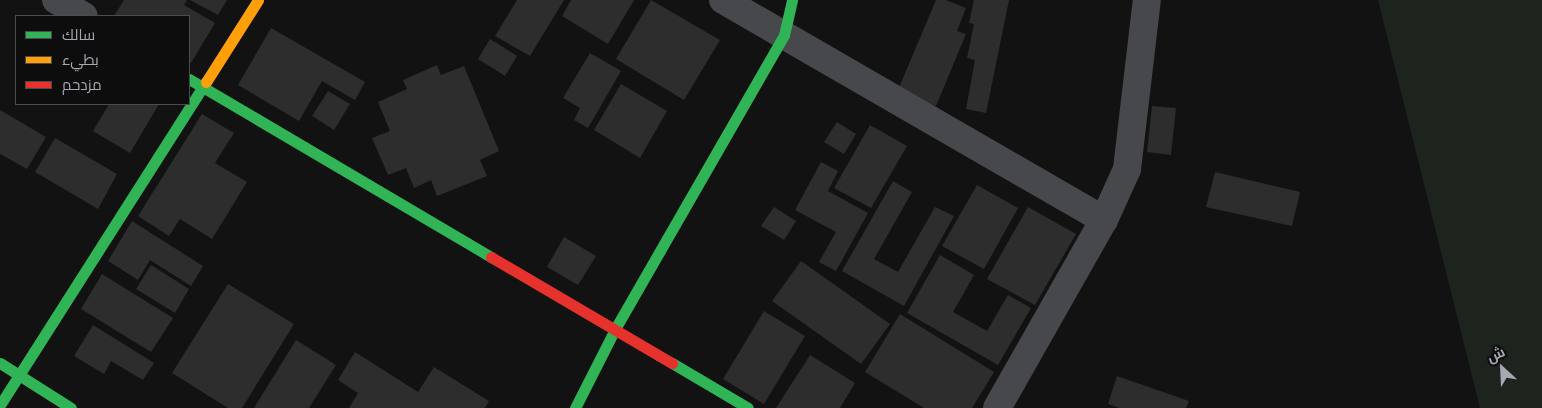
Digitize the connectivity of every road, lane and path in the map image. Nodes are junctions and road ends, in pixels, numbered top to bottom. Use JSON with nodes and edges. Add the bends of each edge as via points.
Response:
{"nodes":[{"id":1,"x":56,"y":0,"type":"edge"},
{"id":2,"x":258,"y":0,"type":"edge"},
{"id":3,"x":722,"y":0,"type":"edge"},
{"id":4,"x":792,"y":0,"type":"edge"},
{"id":5,"x":1147,"y":0,"type":"edge"},
{"id":6,"x":82,"y":15,"type":"edge"},
{"id":7,"x":784,"y":35,"type":"junction"},
{"id":8,"x":190,"y":79,"type":"edge"},
{"id":9,"x":202,"y":87,"type":"junction"},
{"id":10,"x":1104,"y":220,"type":"junction"},
{"id":11,"x":615,"y":329,"type":"junction"},
{"id":12,"x":0,"y":363,"type":"edge"},
{"id":13,"x":19,"y":376,"type":"junction"},
{"id":14,"x":0,"y":405,"type":"edge"},
{"id":15,"x":71,"y":408,"type":"edge"},
{"id":16,"x":575,"y":408,"type":"edge"},
{"id":17,"x":748,"y":408,"type":"edge"},
{"id":18,"x":997,"y":408,"type":"edge"}],
"edges":[{"from":1,"to":6,"type":"street"},
{"from":2,"to":9,"type":"main road"},
{"from":3,"to":7,"type":"street"},
{"from":4,"to":7,"type":"main road"},
{"from":5,"to":10,"type":"street","via":[[1127,169]]},
{"from":7,"to":10,"type":"street"},
{"from":7,"to":11,"type":"main road"},
{"from":8,"to":9,"type":"main road"},
{"from":9,"to":11,"type":"main road"},
{"from":9,"to":13,"type":"main road"},
{"from":10,"to":18,"type":"street"},
{"from":11,"to":16,"type":"main road"},
{"from":11,"to":17,"type":"main road"},
{"from":12,"to":13,"type":"main road"},
{"from":13,"to":14,"type":"main road"},
{"from":13,"to":15,"type":"main road"}]}
